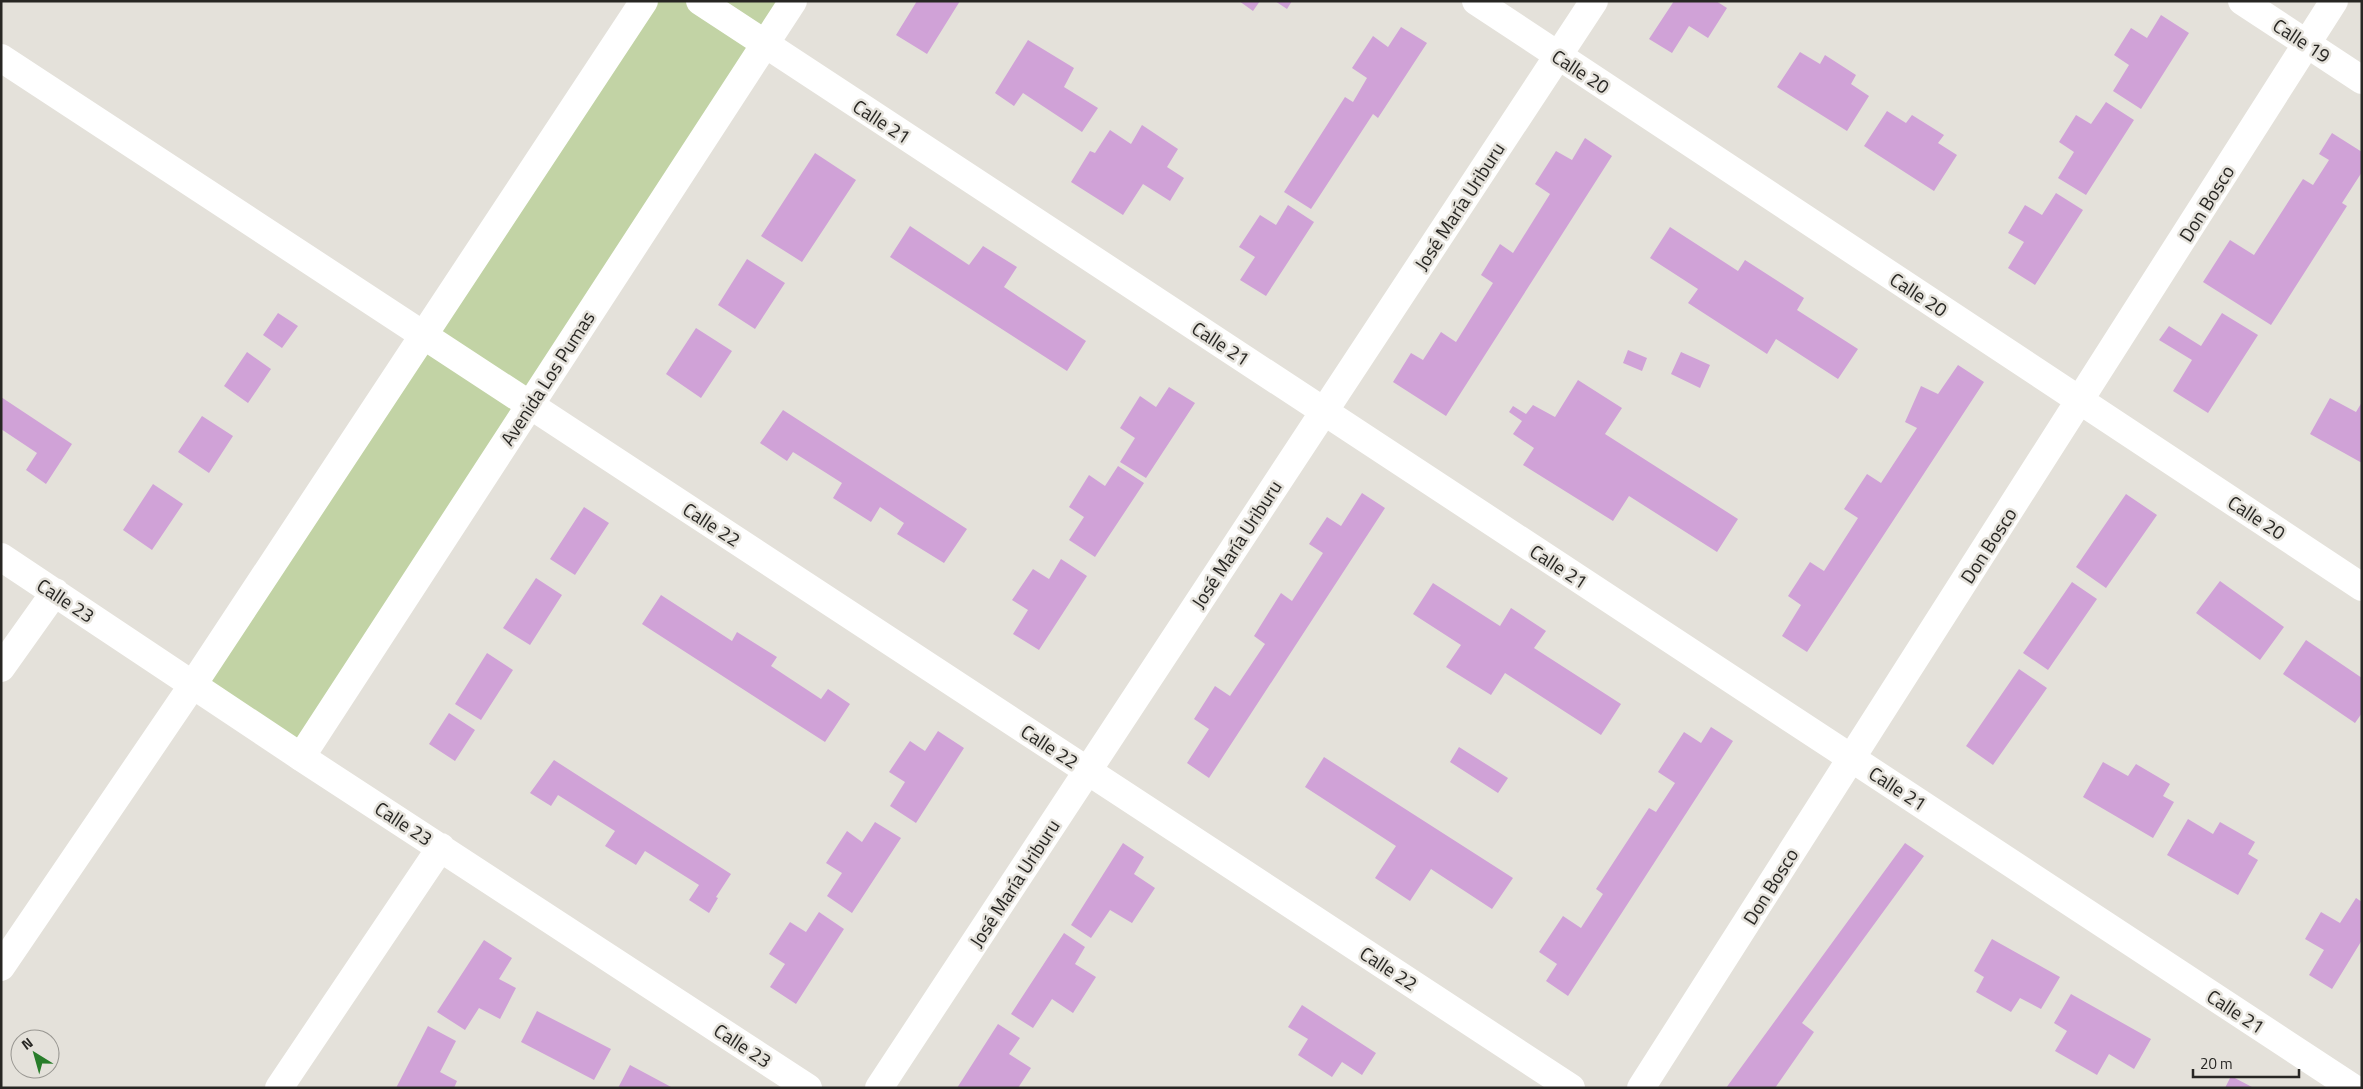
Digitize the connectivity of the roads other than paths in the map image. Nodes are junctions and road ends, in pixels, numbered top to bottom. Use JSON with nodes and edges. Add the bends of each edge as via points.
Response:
{"nodes":[{"id":1,"x":644,"y":1,"type":"edge"},
{"id":2,"x":700,"y":1,"type":"edge"},
{"id":3,"x":793,"y":1,"type":"edge"},
{"id":4,"x":1476,"y":1,"type":"edge"},
{"id":5,"x":1594,"y":1,"type":"edge"},
{"id":6,"x":2242,"y":1,"type":"edge"},
{"id":7,"x":2334,"y":1,"type":"edge"},
{"id":8,"x":765,"y":44,"type":"junction"},
{"id":9,"x":2307,"y":44,"type":"junction"},
{"id":10,"x":1558,"y":56,"type":"junction"},
{"id":11,"x":1,"y":58,"type":"edge"},
{"id":12,"x":2362,"y":80,"type":"edge"},
{"id":13,"x":423,"y":336,"type":"junction"},
{"id":14,"x":2080,"y":400,"type":"junction"},
{"id":15,"x":530,"y":404,"type":"junction"},
{"id":16,"x":1324,"y":411,"type":"junction"},
{"id":17,"x":1,"y":557,"type":"edge"},
{"id":18,"x":2362,"y":587,"type":"edge"},
{"id":19,"x":55,"y":592,"type":"junction"},
{"id":20,"x":1,"y":668,"type":"edge"},
{"id":21,"x":194,"y":683,"type":"junction"},
{"id":22,"x":301,"y":757,"type":"junction"},
{"id":23,"x":1852,"y":758,"type":"junction"},
{"id":24,"x":1088,"y":770,"type":"junction"},
{"id":25,"x":441,"y":848,"type":"junction"},
{"id":26,"x":1,"y":967,"type":"edge"},
{"id":27,"x":279,"y":1088,"type":"edge"},
{"id":28,"x":808,"y":1088,"type":"edge"},
{"id":29,"x":879,"y":1088,"type":"edge"},
{"id":30,"x":1571,"y":1088,"type":"edge"},
{"id":31,"x":1641,"y":1088,"type":"edge"},
{"id":32,"x":2353,"y":1088,"type":"edge"}],
"edges":[{"from":1,"to":13,"type":"street"},
{"from":2,"to":8,"type":"street","name":"Calle 21"},
{"from":3,"to":8,"type":"street","name":"Avenida Los Pumas"},
{"from":4,"to":10,"type":"street","name":"Calle 20"},
{"from":5,"to":10,"type":"street","name":"José María Uriburu"},
{"from":6,"to":9,"type":"street","name":"Calle 19"},
{"from":7,"to":9,"type":"street","name":"Don Bosco"},
{"from":8,"to":15,"type":"street","name":"Avenida Los Pumas"},
{"from":8,"to":16,"type":"street","name":"Calle 21"},
{"from":9,"to":12,"type":"street","name":"Calle 19"},
{"from":9,"to":14,"type":"street","name":"Don Bosco"},
{"from":10,"to":14,"type":"street","name":"Calle 20"},
{"from":10,"to":16,"type":"street","name":"José María Uriburu"},
{"from":11,"to":13,"type":"street","name":"Calle 22"},
{"from":13,"to":15,"type":"street","name":"Calle 22"},
{"from":13,"to":21,"type":"street"},
{"from":14,"to":18,"type":"street","name":"Calle 20"},
{"from":14,"to":23,"type":"street","name":"Don Bosco"},
{"from":15,"to":22,"type":"street","name":"Avenida Los Pumas"},
{"from":15,"to":24,"type":"street","name":"Calle 22"},
{"from":16,"to":23,"type":"street","name":"Calle 21"},
{"from":16,"to":24,"type":"street","name":"José María Uriburu"},
{"from":17,"to":19,"type":"street","name":"Calle 23"},
{"from":19,"to":20,"type":"street"},
{"from":19,"to":21,"type":"street","name":"Calle 23"},
{"from":21,"to":22,"type":"street","name":"Calle 23"},
{"from":21,"to":26,"type":"street"},
{"from":22,"to":25,"type":"street","name":"Calle 23"},
{"from":23,"to":31,"type":"street","name":"Don Bosco"},
{"from":23,"to":32,"type":"street","name":"Calle 21"},
{"from":24,"to":29,"type":"street","name":"José María Uriburu"},
{"from":24,"to":30,"type":"street","name":"Calle 22"},
{"from":25,"to":27,"type":"street"},
{"from":25,"to":28,"type":"street","name":"Calle 23"}]}
